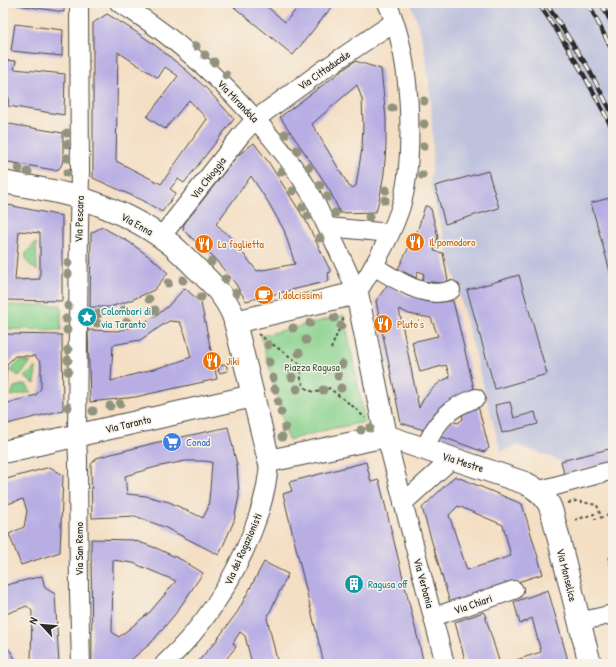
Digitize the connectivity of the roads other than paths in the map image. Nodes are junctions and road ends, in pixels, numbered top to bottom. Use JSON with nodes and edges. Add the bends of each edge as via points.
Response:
{"nodes":[{"id":1,"x":79,"y":3,"type":"edge"},
{"id":2,"x":119,"y":3,"type":"edge"},
{"id":3,"x":387,"y":3,"type":"edge"},
{"id":4,"x":394,"y":22,"type":"junction"},
{"id":5,"x":256,"y":119,"type":"junction"},
{"id":6,"x":3,"y":182,"type":"edge"},
{"id":7,"x":80,"y":198,"type":"junction"},
{"id":8,"x":328,"y":228,"type":"junction"},
{"id":9,"x":390,"y":233,"type":"junction"},
{"id":10,"x":161,"y":237,"type":"junction"},
{"id":11,"x":374,"y":266,"type":"junction"},
{"id":12,"x":451,"y":290,"type":"dead end"},
{"id":13,"x":357,"y":294,"type":"junction"},
{"id":14,"x":236,"y":322,"type":"junction"},
{"id":15,"x":253,"y":396,"type":"junction"},
{"id":16,"x":476,"y":398,"type":"dead end"},
{"id":17,"x":77,"y":435,"type":"junction"},
{"id":18,"x":386,"y":436,"type":"junction"},
{"id":19,"x":425,"y":449,"type":"junction"},
{"id":20,"x":3,"y":452,"type":"edge"},
{"id":21,"x":453,"y":458,"type":"junction"},
{"id":22,"x":269,"y":461,"type":"junction"},
{"id":23,"x":613,"y":470,"type":"edge"},
{"id":24,"x":538,"y":491,"type":"junction"},
{"id":25,"x":403,"y":503,"type":"junction"},
{"id":26,"x":514,"y":590,"type":"dead end"},
{"id":27,"x":613,"y":614,"type":"edge"},
{"id":28,"x":433,"y":617,"type":"junction"},
{"id":29,"x":579,"y":622,"type":"junction"},
{"id":30,"x":588,"y":654,"type":"edge"},
{"id":31,"x":81,"y":664,"type":"edge"},
{"id":32,"x":164,"y":664,"type":"edge"},
{"id":33,"x":445,"y":664,"type":"edge"},
{"id":34,"x":602,"y":664,"type":"edge"}],
"edges":[{"from":1,"to":7,"type":"street","name":"Via Pescara"},
{"from":2,"to":5,"type":"street","name":"Via Mirandola","via":[[147,20],[200,64]]},
{"from":3,"to":4,"type":"street"},
{"from":4,"to":5,"type":"street","name":"Via Cittaducale"},
{"from":4,"to":9,"type":"street","via":[[406,77],[409,143],[405,192]]},
{"from":5,"to":8,"type":"street","name":"Via Mirandola","via":[[304,182]]},
{"from":5,"to":10,"type":"street","name":"Via Chioggia"},
{"from":6,"to":7,"type":"main road","name":"Via Enna"},
{"from":7,"to":10,"type":"main road","name":"Via Enna","via":[[126,216]]},
{"from":7,"to":17,"type":"street","name":"Via Pescara"},
{"from":8,"to":9,"type":"street"},
{"from":8,"to":13,"type":"street"},
{"from":9,"to":11,"type":"street"},
{"from":10,"to":14,"type":"main road","name":"Via Enna","via":[[215,287],[229,306]]},
{"from":11,"to":12,"type":"street","via":[[416,289],[439,293]]},
{"from":11,"to":13,"type":"street"},
{"from":13,"to":14,"type":"main road"},
{"from":13,"to":18,"type":"main road"},
{"from":14,"to":15,"type":"main road"},
{"from":15,"to":17,"type":"main road","name":"Via Taranto"},
{"from":15,"to":22,"type":"main road"},
{"from":16,"to":19,"type":"street","via":[[448,413]]},
{"from":17,"to":20,"type":"main road","name":"Via Taranto"},
{"from":17,"to":31,"type":"street","name":"Via San Remo"},
{"from":18,"to":19,"type":"main road","name":"Via Mestre"},
{"from":18,"to":22,"type":"main road"},
{"from":18,"to":25,"type":"street","name":"Via Verbania"},
{"from":19,"to":21,"type":"main road","name":"Via Mestre"},
{"from":21,"to":24,"type":"main road","name":"Via Mestre","via":[[525,483]]},
{"from":21,"to":25,"type":"street"},
{"from":22,"to":32,"type":"street","name":"Via dei Rogazionisti","via":[[267,486],[259,514],[233,575],[210,612],[181,648]]},
{"from":23,"to":24,"type":"street"},
{"from":24,"to":29,"type":"main road","name":"Via Monselice","via":[[550,508]]},
{"from":25,"to":28,"type":"street","name":"Via Verbania"},
{"from":26,"to":28,"type":"street","name":"Via Chiari"},
{"from":27,"to":29,"type":"street"},
{"from":28,"to":33,"type":"street","name":"Via Verbania"},
{"from":29,"to":30,"type":"main road","name":"Via Monselice"},
{"from":30,"to":34,"type":"main road"}]}
